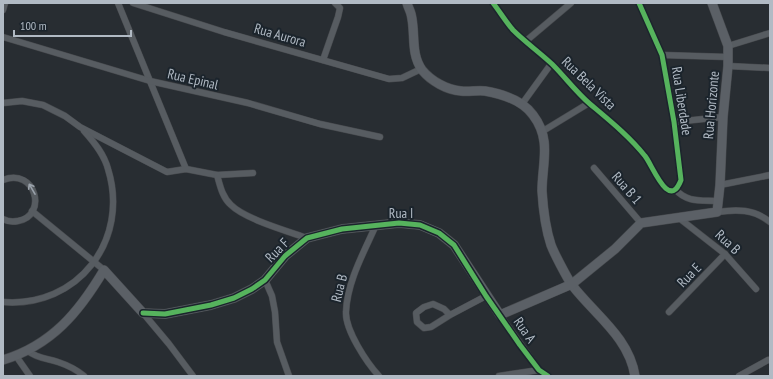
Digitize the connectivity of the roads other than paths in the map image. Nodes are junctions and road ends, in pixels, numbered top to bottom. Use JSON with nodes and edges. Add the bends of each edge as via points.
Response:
{"nodes":[{"id":1,"x":5,"y":3,"type":"edge"},
{"id":2,"x":118,"y":3,"type":"edge"},
{"id":3,"x":133,"y":3,"type":"edge"},
{"id":4,"x":335,"y":3,"type":"edge"},
{"id":5,"x":406,"y":3,"type":"edge"},
{"id":6,"x":493,"y":3,"type":"edge"},
{"id":7,"x":571,"y":3,"type":"edge"},
{"id":8,"x":639,"y":3,"type":"edge"},
{"id":9,"x":712,"y":3,"type":"edge"},
{"id":10,"x":3,"y":10,"type":"edge"},
{"id":11,"x":770,"y":33,"type":"edge"},
{"id":12,"x":3,"y":37,"type":"edge"},
{"id":13,"x":526,"y":41,"type":"junction"},
{"id":14,"x":728,"y":46,"type":"junction"},
{"id":15,"x":662,"y":55,"type":"junction"},
{"id":16,"x":323,"y":60,"type":"junction"},
{"id":17,"x":728,"y":61,"type":"junction"},
{"id":18,"x":551,"y":64,"type":"junction"},
{"id":19,"x":770,"y":68,"type":"edge"},
{"id":20,"x":421,"y":69,"type":"junction"},
{"id":21,"x":150,"y":81,"type":"junction"},
{"id":22,"x":3,"y":103,"type":"edge"},
{"id":23,"x":589,"y":103,"type":"junction"},
{"id":24,"x":522,"y":104,"type":"junction"},
{"id":25,"x":723,"y":117,"type":"junction"},
{"id":26,"x":674,"y":122,"type":"junction"},
{"id":27,"x":80,"y":127,"type":"junction"},
{"id":28,"x":543,"y":131,"type":"junction"},
{"id":29,"x":380,"y":137,"type":"dead end"},
{"id":30,"x":594,"y":168,"type":"dead end"},
{"id":31,"x":186,"y":169,"type":"junction"},
{"id":32,"x":253,"y":174,"type":"dead end"},
{"id":33,"x":216,"y":175,"type":"junction"},
{"id":34,"x":770,"y":175,"type":"edge"},
{"id":35,"x":3,"y":180,"type":"edge"},
{"id":36,"x":720,"y":185,"type":"junction"},
{"id":37,"x":675,"y":189,"type":"junction"},
{"id":38,"x":718,"y":201,"type":"junction"},
{"id":39,"x":32,"y":211,"type":"junction"},
{"id":40,"x":717,"y":212,"type":"junction"},
{"id":41,"x":679,"y":218,"type":"junction"},
{"id":42,"x":3,"y":219,"type":"edge"},
{"id":43,"x":770,"y":222,"type":"edge"},
{"id":44,"x":641,"y":223,"type":"junction"},
{"id":45,"x":376,"y":225,"type":"junction"},
{"id":46,"x":307,"y":238,"type":"junction"},
{"id":47,"x":725,"y":254,"type":"junction"},
{"id":48,"x":95,"y":262,"type":"junction"},
{"id":49,"x":104,"y":270,"type":"junction"},
{"id":50,"x":265,"y":280,"type":"junction"},
{"id":51,"x":572,"y":284,"type":"junction"},
{"id":52,"x":756,"y":289,"type":"dead end"},
{"id":53,"x":486,"y":296,"type":"junction"},
{"id":54,"x":3,"y":302,"type":"edge"},
{"id":55,"x":669,"y":312,"type":"dead end"},
{"id":56,"x":143,"y":313,"type":"junction"},
{"id":57,"x":450,"y":315,"type":"junction"},
{"id":58,"x":500,"y":315,"type":"junction"},
{"id":59,"x":28,"y":351,"type":"junction"},
{"id":60,"x":16,"y":356,"type":"junction"},
{"id":61,"x":3,"y":360,"type":"edge"},
{"id":62,"x":768,"y":360,"type":"dead end"},
{"id":63,"x":539,"y":370,"type":"junction"},
{"id":64,"x":742,"y":375,"type":"edge"},
{"id":65,"x":30,"y":376,"type":"edge"},
{"id":66,"x":84,"y":376,"type":"edge"},
{"id":67,"x":193,"y":376,"type":"edge"},
{"id":68,"x":289,"y":376,"type":"edge"},
{"id":69,"x":379,"y":376,"type":"edge"},
{"id":70,"x":499,"y":376,"type":"edge"},
{"id":71,"x":548,"y":376,"type":"edge"},
{"id":72,"x":635,"y":376,"type":"edge"}],
"edges":[{"from":1,"to":10,"type":"street"},
{"from":2,"to":21,"type":"street"},
{"from":3,"to":16,"type":"street","name":"Rua Aurora"},
{"from":4,"to":16,"type":"street","via":[[340,8]]},
{"from":5,"to":20,"type":"street","via":[[411,14],[414,50]]},
{"from":6,"to":13,"type":"street","name":"Rua Bela Vista"},
{"from":7,"to":13,"type":"street"},
{"from":8,"to":15,"type":"street","name":"Rua Liberdade"},
{"from":9,"to":14,"type":"street","name":"Rua Horizonte"},
{"from":11,"to":14,"type":"street"},
{"from":12,"to":21,"type":"street","name":"Rua Epinal"},
{"from":13,"to":18,"type":"street","name":"Rua Bela Vista"},
{"from":14,"to":17,"type":"street","name":"Rua Horizonte"},
{"from":15,"to":17,"type":"street"},
{"from":15,"to":26,"type":"street","name":"Rua Liberdade"},
{"from":16,"to":20,"type":"street","name":"Rua Aurora","via":[[389,79],[402,78]]},
{"from":17,"to":19,"type":"street"},
{"from":17,"to":25,"type":"street","name":"Rua Horizonte"},
{"from":18,"to":23,"type":"street","name":"Rua Bela Vista"},
{"from":18,"to":24,"type":"street"},
{"from":20,"to":24,"type":"street","via":[[430,79],[445,86],[460,91],[485,91],[506,96]]},
{"from":21,"to":29,"type":"street","name":"Rua Epinal"},
{"from":21,"to":31,"type":"street"},
{"from":22,"to":27,"type":"street","via":[[22,101],[43,105]]},
{"from":23,"to":28,"type":"street"},
{"from":23,"to":37,"type":"street","name":"Rua Bela Vista","via":[[611,121],[645,156],[666,190]]},
{"from":24,"to":28,"type":"street","via":[[533,114]]},
{"from":25,"to":26,"type":"street"},
{"from":25,"to":36,"type":"street","name":"Rua Horizonte"},
{"from":26,"to":37,"type":"street","name":"Rua Liberdade","via":[[681,180]]},
{"from":27,"to":31,"type":"street","via":[[167,172]]},
{"from":27,"to":48,"type":"street","via":[[97,146],[108,168],[114,192],[112,222],[107,240]]},
{"from":28,"to":51,"type":"street","via":[[545,148],[542,192],[547,222],[552,245]]},
{"from":30,"to":44,"type":"street","name":"Rua B 1"},
{"from":31,"to":33,"type":"street"},
{"from":32,"to":33,"type":"street"},
{"from":33,"to":46,"type":"street","name":"Rua F","via":[[222,194],[230,205],[244,214]]},
{"from":34,"to":36,"type":"street"},
{"from":39,"to":35,"type":"street","one_way":true,"via":[[35,195],[27,182],[12,177]]},
{"from":36,"to":38,"type":"street","name":"Rua Horizonte"},
{"from":37,"to":38,"type":"street","via":[[681,196],[690,200]]},
{"from":38,"to":40,"type":"street","name":"Rua Horizonte"},
{"from":39,"to":42,"type":"street","via":[[28,217],[14,222]]},
{"from":39,"to":48,"type":"street"},
{"from":40,"to":41,"type":"street"},
{"from":40,"to":43,"type":"street","via":[[754,212]]},
{"from":41,"to":44,"type":"street"},
{"from":41,"to":47,"type":"street","name":"Rua B"},
{"from":44,"to":51,"type":"street","via":[[615,249]]},
{"from":45,"to":46,"type":"street","name":"Rua I","via":[[342,229]]},
{"from":45,"to":53,"type":"street","name":"Rua I","via":[[420,225],[439,233],[454,245]]},
{"from":45,"to":69,"type":"street","name":"Rua B","via":[[355,274],[348,295],[346,313],[350,328],[363,354]]},
{"from":46,"to":50,"type":"street","name":"Rua F","via":[[285,256]]},
{"from":47,"to":52,"type":"street","name":"Rua B"},
{"from":47,"to":55,"type":"street","name":"Rua E"},
{"from":48,"to":49,"type":"street"},
{"from":48,"to":54,"type":"street","via":[[60,292],[39,300]]},
{"from":49,"to":56,"type":"street"},
{"from":49,"to":59,"type":"street","via":[[93,289],[63,326]]},
{"from":50,"to":56,"type":"street","via":[[234,298],[211,305],[165,314]]},
{"from":50,"to":68,"type":"street","name":"Rua F","via":[[272,296],[277,342]]},
{"from":51,"to":58,"type":"street"},
{"from":51,"to":72,"type":"street","via":[[614,331],[625,349]]},
{"from":53,"to":57,"type":"street"},
{"from":53,"to":58,"type":"street","name":"Rua A"},
{"from":56,"to":67,"type":"street"},
{"from":57,"to":57,"type":"street","via":[[431,327],[424,328],[417,322],[416,313],[433,304]]},
{"from":58,"to":63,"type":"street","name":"Rua A"},
{"from":59,"to":60,"type":"street"},
{"from":59,"to":66,"type":"street","via":[[41,359],[58,362]]},
{"from":60,"to":61,"type":"street"},
{"from":60,"to":65,"type":"street"},
{"from":62,"to":64,"type":"street"},
{"from":63,"to":70,"type":"street"},
{"from":63,"to":71,"type":"street","name":"Rua A"}]}
